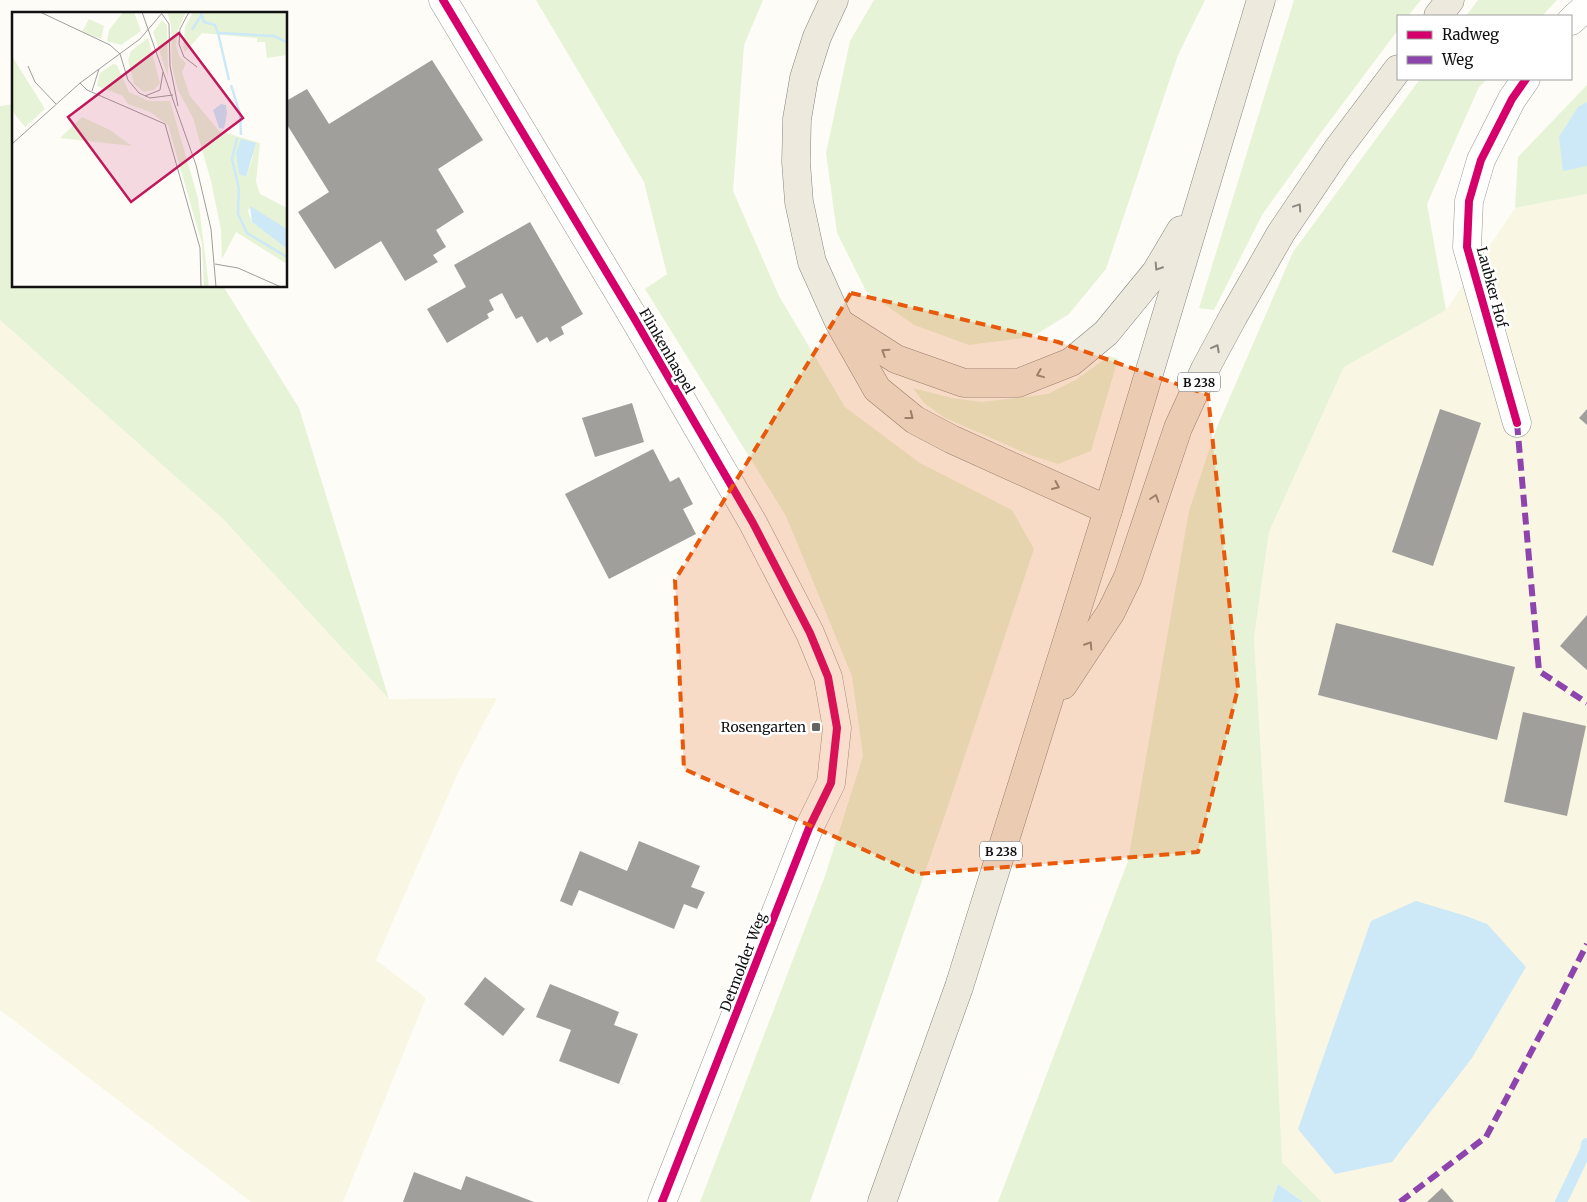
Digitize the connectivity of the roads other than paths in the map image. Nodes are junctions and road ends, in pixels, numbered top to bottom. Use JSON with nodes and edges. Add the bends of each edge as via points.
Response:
{"nodes":[{"id":1,"x":444,"y":0,"type":"edge"},
{"id":2,"x":834,"y":0,"type":"edge"},
{"id":3,"x":1261,"y":0,"type":"edge"},
{"id":4,"x":1450,"y":0,"type":"edge"},
{"id":5,"x":1587,"y":6,"type":"edge"},
{"id":6,"x":1439,"y":15,"type":"edge"},
{"id":7,"x":1572,"y":20,"type":"edge"},
{"id":8,"x":1397,"y":70,"type":"edge"},
{"id":9,"x":1525,"y":80,"type":"edge"},
{"id":10,"x":1202,"y":196,"type":"junction"},
{"id":11,"x":839,"y":322,"type":"junction"},
{"id":12,"x":1517,"y":423,"type":"dead end"},
{"id":13,"x":1108,"y":510,"type":"junction"},
{"id":14,"x":1044,"y":716,"type":"junction"},
{"id":15,"x":837,"y":728,"type":"joint"},
{"id":16,"x":662,"y":1202,"type":"edge"},
{"id":17,"x":882,"y":1202,"type":"edge"}],
"edges":[{"from":1,"to":15,"type":"street","name":"Flinkenhaspel","via":[[753,523],[810,633],[828,678]]},
{"from":2,"to":11,"type":"main road","via":[[817,37],[804,78],[797,119],[796,162],[799,202],[812,262]]},
{"from":3,"to":10,"type":"main road","number":"B 238"},
{"from":4,"to":6,"type":"main road"},
{"from":5,"to":7,"type":"street"},
{"from":14,"to":8,"type":"main road","number":"B 238","one_way":true,"via":[[1111,612],[1128,577],[1178,428],[1233,317],[1281,233]]},
{"from":9,"to":12,"type":"street","name":"Laubker Hof","via":[[1481,160],[1469,201],[1467,247]]},
{"from":10,"to":11,"type":"main road","one_way":true,"via":[[1156,272],[1106,333],[1071,362],[1018,383],[964,383],[896,359]]},
{"from":10,"to":13,"type":"main road","number":"B 238"},
{"from":11,"to":13,"type":"main road","one_way":true,"via":[[877,389],[915,420]]},
{"from":13,"to":14,"type":"main road","number":"B 238"},
{"from":14,"to":17,"type":"main road","number":"B 238","via":[[959,987]]},
{"from":15,"to":16,"type":"street","name":"Detmolder Weg","via":[[831,783],[809,828]]}]}
